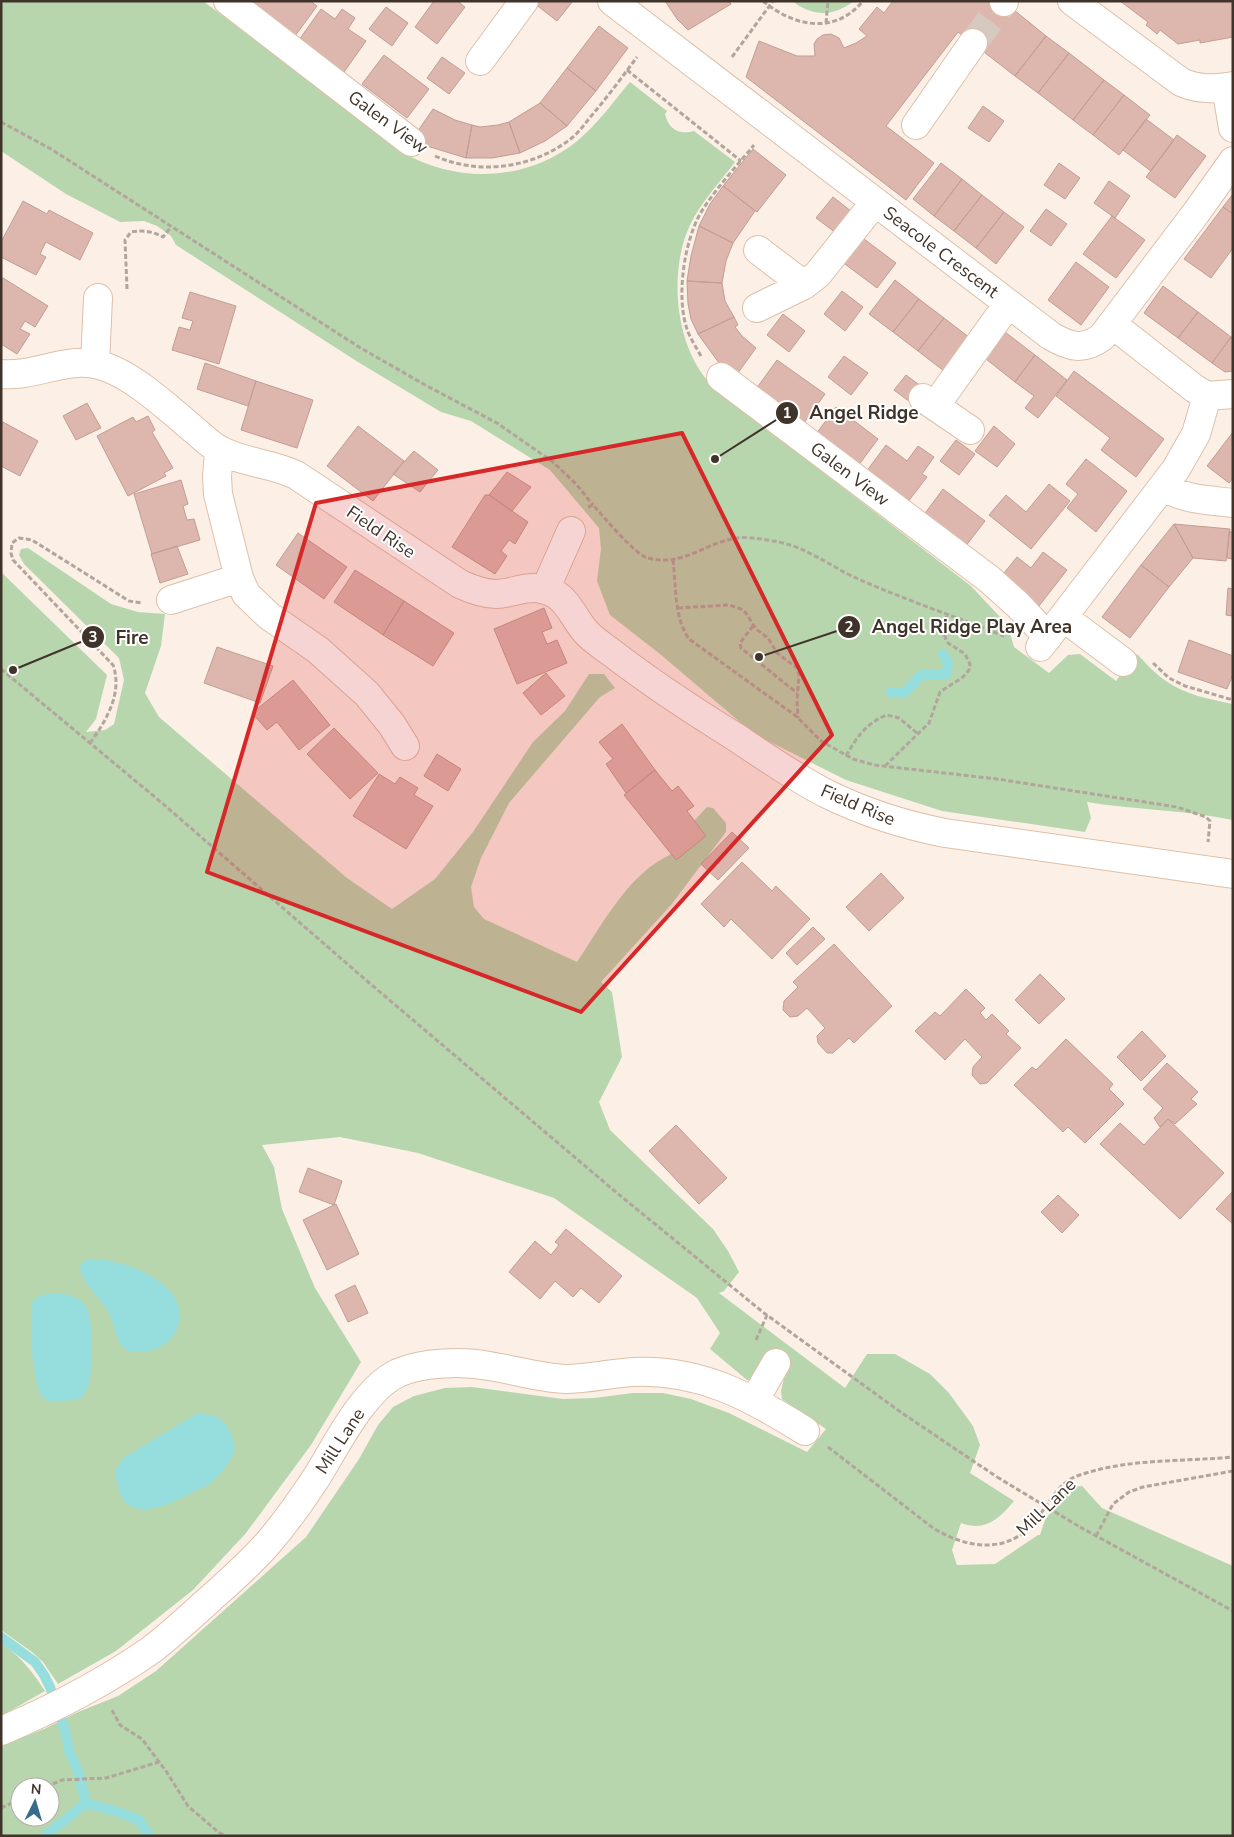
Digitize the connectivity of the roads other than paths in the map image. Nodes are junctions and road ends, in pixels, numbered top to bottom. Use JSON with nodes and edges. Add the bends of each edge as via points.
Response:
{"nodes":[{"id":1,"x":228,"y":1,"type":"edge"},
{"id":2,"x":524,"y":1,"type":"edge"},
{"id":3,"x":612,"y":1,"type":"edge"},
{"id":4,"x":1072,"y":1,"type":"edge"},
{"id":5,"x":973,"y":43,"type":"tunnel mouth"},
{"id":6,"x":480,"y":61,"type":"dead end"},
{"id":7,"x":1229,"y":86,"type":"edge"},
{"id":8,"x":916,"y":125,"type":"dead end"},
{"id":9,"x":1233,"y":128,"type":"edge"},
{"id":10,"x":411,"y":142,"type":"road end"},
{"id":11,"x":1233,"y":161,"type":"edge"},
{"id":12,"x":875,"y":202,"type":"junction"},
{"id":13,"x":758,"y":250,"type":"dead end"},
{"id":14,"x":804,"y":285,"type":"junction"},
{"id":15,"x":98,"y":298,"type":"dead end"},
{"id":16,"x":1008,"y":304,"type":"junction"},
{"id":17,"x":757,"y":308,"type":"dead end"},
{"id":18,"x":1112,"y":324,"type":"junction"},
{"id":19,"x":95,"y":364,"type":"junction"},
{"id":20,"x":1,"y":374,"type":"edge"},
{"id":21,"x":721,"y":377,"type":"road end"},
{"id":22,"x":1220,"y":395,"type":"edge"},
{"id":23,"x":970,"y":430,"type":"dead end"},
{"id":24,"x":219,"y":450,"type":"junction"},
{"id":25,"x":1164,"y":486,"type":"junction"},
{"id":26,"x":1233,"y":503,"type":"edge"},
{"id":27,"x":571,"y":531,"type":"dead end"},
{"id":28,"x":239,"y":578,"type":"junction"},
{"id":29,"x":546,"y":590,"type":"junction"},
{"id":30,"x":171,"y":600,"type":"road end"},
{"id":31,"x":1051,"y":633,"type":"junction"},
{"id":32,"x":1136,"y":661,"type":"road end"},
{"id":33,"x":404,"y":746,"type":"dead end"},
{"id":34,"x":1233,"y":874,"type":"edge"},
{"id":35,"x":776,"y":1362,"type":"dead end"},
{"id":36,"x":754,"y":1400,"type":"junction"},
{"id":37,"x":805,"y":1431,"type":"road end"},
{"id":38,"x":1,"y":1731,"type":"edge"}],
"edges":[{"from":1,"to":10,"type":"street","name":"Galen View"},
{"from":2,"to":6,"type":"street"},
{"from":3,"to":12,"type":"street","name":"Seacole Crescent"},
{"from":4,"to":7,"type":"street","via":[[1181,82],[1199,88]]},
{"from":5,"to":8,"type":"street"},
{"from":7,"to":9,"type":"street"},
{"from":11,"to":18,"type":"street","name":"Seacole Crescent"},
{"from":12,"to":14,"type":"street","via":[[818,274]]},
{"from":12,"to":16,"type":"street","name":"Seacole Crescent"},
{"from":13,"to":14,"type":"street"},
{"from":14,"to":17,"type":"street"},
{"from":15,"to":19,"type":"street"},
{"from":16,"to":18,"type":"street","name":"Seacole Crescent","via":[[1051,336],[1072,346],[1092,344]]},
{"from":16,"to":23,"type":"street","via":[[929,402]]},
{"from":18,"to":22,"type":"street","via":[[1195,389]]},
{"from":19,"to":20,"type":"street","name":"Field Rise","via":[[66,364],[22,374]]},
{"from":19,"to":24,"type":"street","name":"Field Rise","via":[[132,382]]},
{"from":21,"to":31,"type":"street","name":"Galen View","via":[[989,579]]},
{"from":22,"to":25,"type":"street"},
{"from":24,"to":28,"type":"street","via":[[218,494]]},
{"from":24,"to":29,"type":"street","name":"Field Rise","via":[[296,475],[460,584],[476,591],[498,594],[527,588]]},
{"from":25,"to":26,"type":"street","via":[[1183,496]]},
{"from":25,"to":31,"type":"street"},
{"from":27,"to":29,"type":"street"},
{"from":28,"to":30,"type":"street"},
{"from":28,"to":33,"type":"street","via":[[246,594],[269,616],[318,650],[368,694]]},
{"from":29,"to":34,"type":"street","name":"Field Rise","via":[[559,597],[586,632],[621,660],[788,772],[856,807],[918,828],[945,833]]},
{"from":31,"to":32,"type":"street","name":"Galen View"},
{"from":35,"to":36,"type":"street"},
{"from":36,"to":37,"type":"street","name":"Mill Lane"},
{"from":36,"to":38,"type":"street","name":"Mill Lane","via":[[706,1380],[672,1373],[633,1372],[567,1379],[487,1365],[453,1363],[398,1374],[378,1388],[355,1415],[290,1515],[230,1582],[152,1649],[86,1689]]}]}
